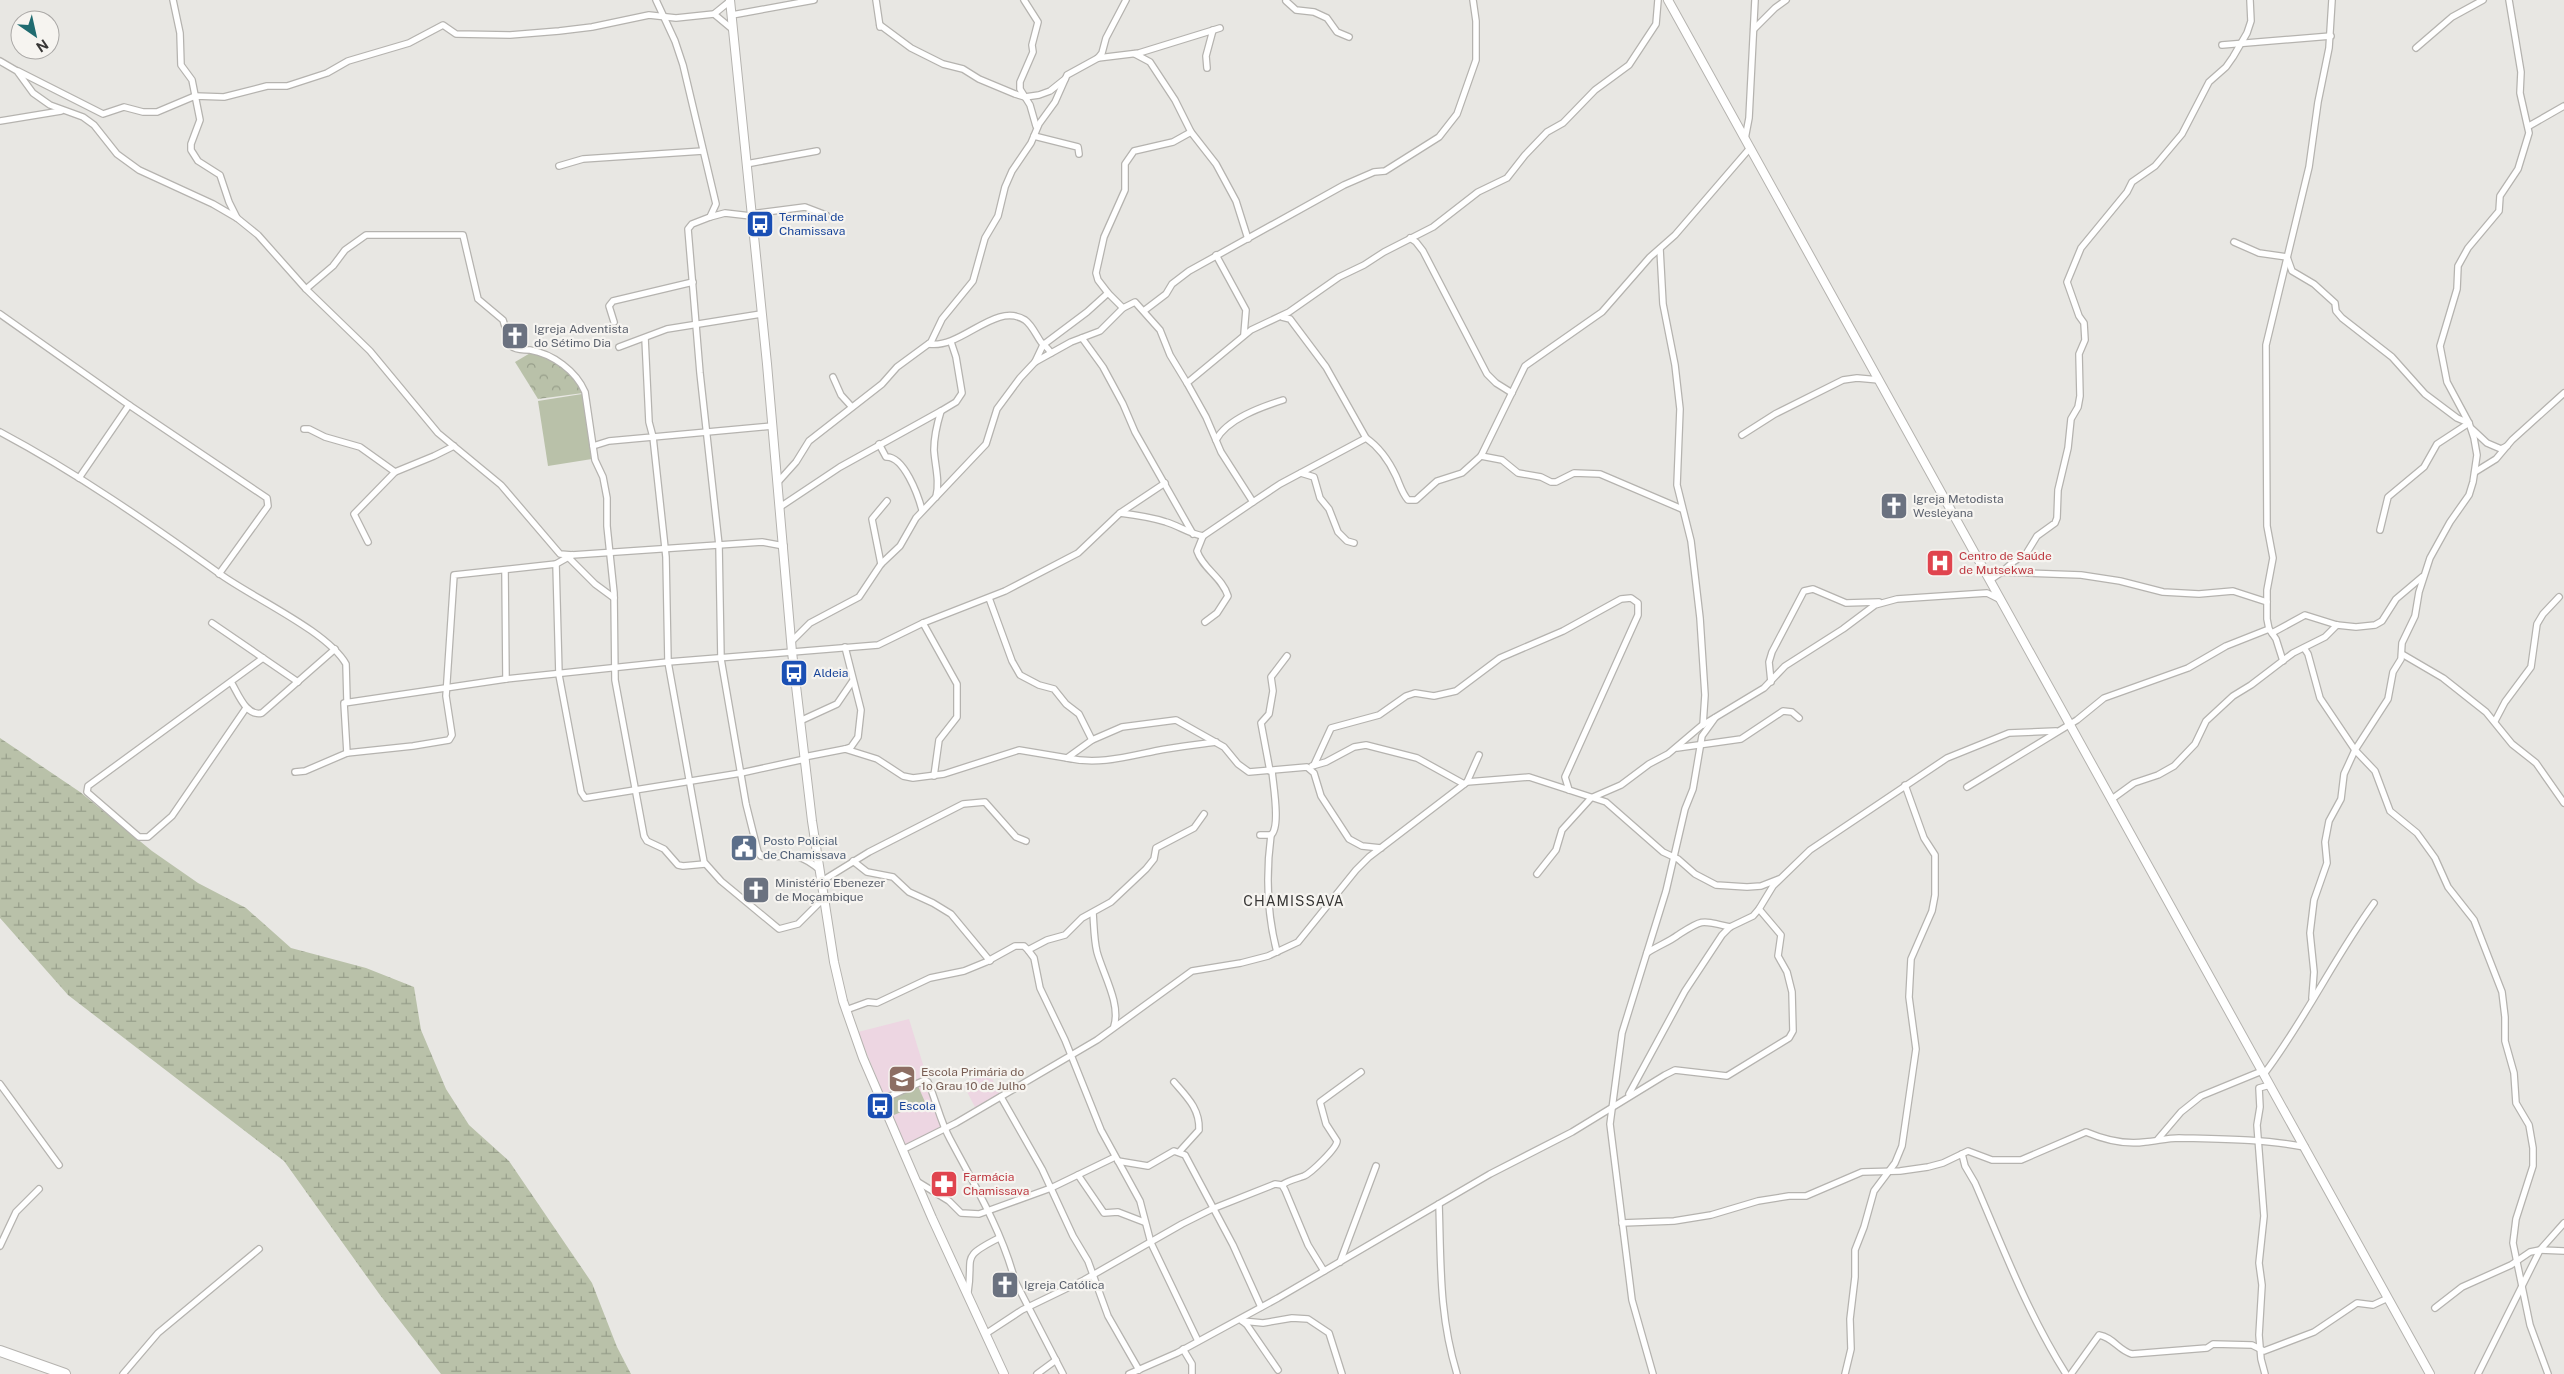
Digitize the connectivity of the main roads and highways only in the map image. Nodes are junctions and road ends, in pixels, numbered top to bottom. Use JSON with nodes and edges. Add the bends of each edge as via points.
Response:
{"nodes":[{"id":1,"x":0,"y":1351,"type":"edge"},
{"id":2,"x":65,"y":1374,"type":"edge"}],
"edges":[{"from":1,"to":2,"type":"highway"}]}
